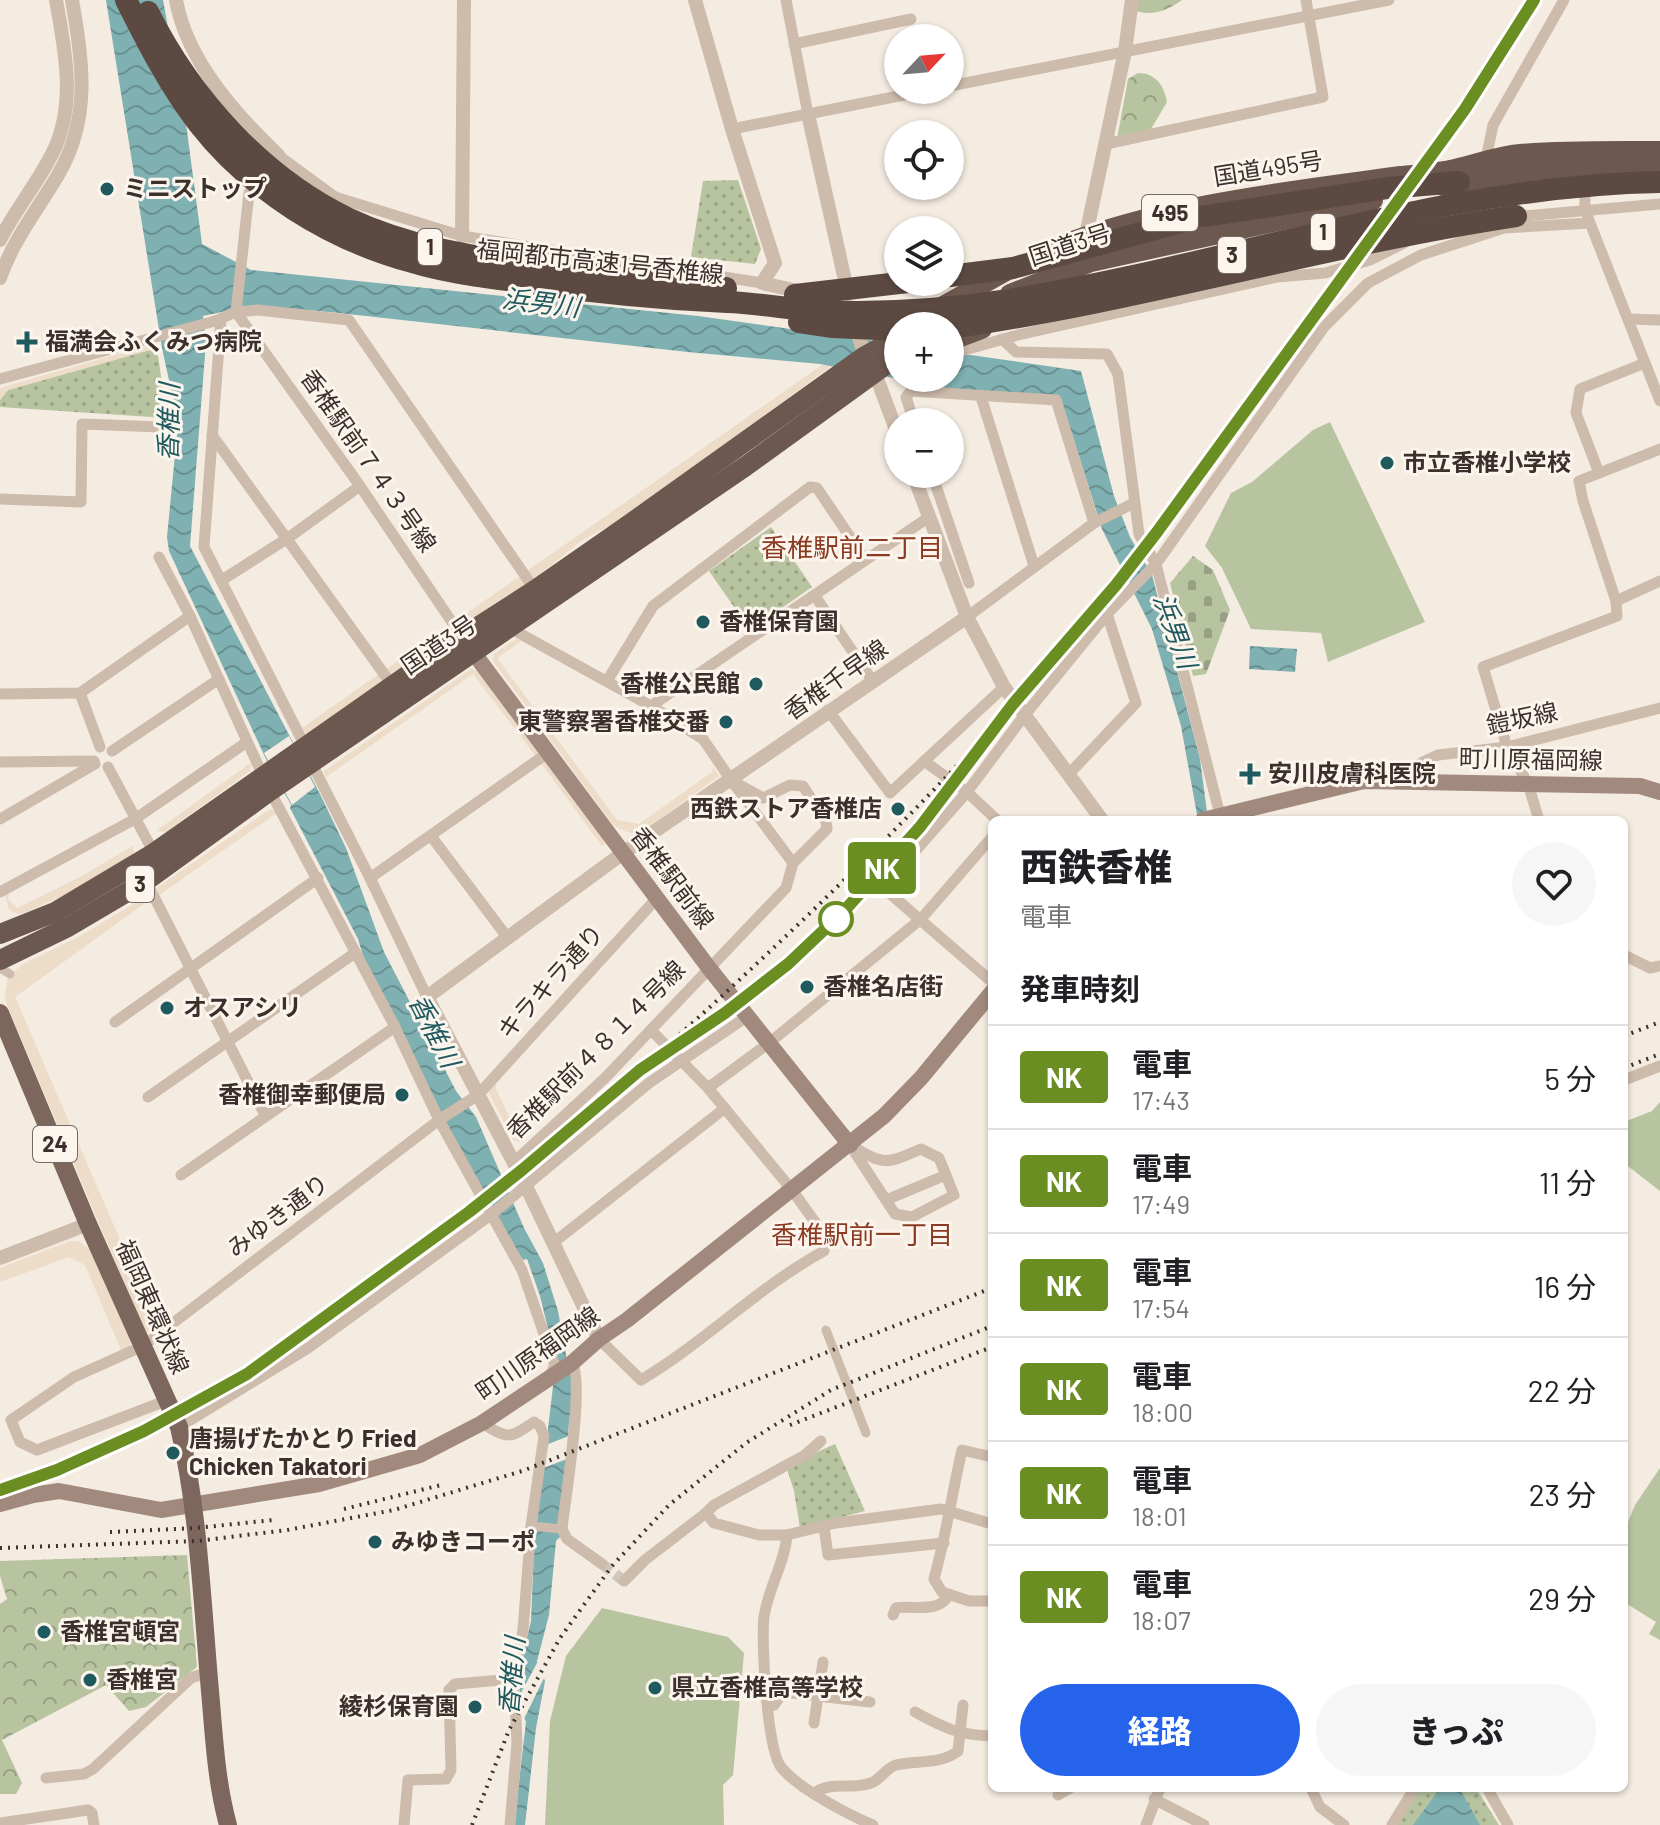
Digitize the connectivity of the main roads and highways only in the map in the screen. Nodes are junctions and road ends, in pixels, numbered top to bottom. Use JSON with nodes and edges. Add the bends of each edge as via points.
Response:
{"nodes":[{"id":1,"x":126,"y":0,"type":"edge"},
{"id":2,"x":143,"y":0,"type":"edge"},
{"id":3,"x":1660,"y":151,"type":"edge"},
{"id":4,"x":1660,"y":167,"type":"edge"},
{"id":5,"x":1457,"y":176,"type":"junction"},
{"id":6,"x":1660,"y":184,"type":"edge"},
{"id":7,"x":1622,"y":186,"type":"junction"},
{"id":8,"x":1660,"y":194,"type":"edge"},
{"id":9,"x":1518,"y":206,"type":"junction"},
{"id":10,"x":1134,"y":268,"type":"junction"},
{"id":11,"x":964,"y":274,"type":"edge"},
{"id":12,"x":884,"y":285,"type":"edge"},
{"id":13,"x":795,"y":295,"type":"junction"},
{"id":14,"x":676,"y":300,"type":"junction"},
{"id":15,"x":933,"y":312,"type":"edge"},
{"id":16,"x":964,"y":312,"type":"edge"},
{"id":17,"x":964,"y":326,"type":"edge"},
{"id":18,"x":884,"y":331,"type":"edge"},
{"id":19,"x":964,"y":336,"type":"edge"},
{"id":20,"x":884,"y":342,"type":"edge"},
{"id":21,"x":866,"y":356,"type":"junction"},
{"id":22,"x":884,"y":358,"type":"edge"},
{"id":23,"x":468,"y":644,"type":"junction"},
{"id":24,"x":308,"y":755,"type":"junction"},
{"id":25,"x":266,"y":784,"type":"junction"},
{"id":26,"x":1660,"y":792,"type":"edge"},
{"id":27,"x":1216,"y":816,"type":"edge"},
{"id":28,"x":0,"y":934,"type":"edge"},
{"id":29,"x":5,"y":967,"type":"edge"},
{"id":30,"x":988,"y":997,"type":"edge"},
{"id":31,"x":0,"y":1013,"type":"edge"},
{"id":32,"x":850,"y":1145,"type":"junction"},
{"id":33,"x":0,"y":1504,"type":"edge"},
{"id":34,"x":193,"y":1506,"type":"junction"},
{"id":35,"x":228,"y":1825,"type":"edge"}],
"edges":[{"from":1,"to":14,"type":"highway","name":"福岡都市高速1号香椎線","number":"1","via":[[198,123],[254,179],[321,226],[376,251],[462,274]]},
{"from":2,"to":13,"type":"highway","name":"福岡都市高速1号香椎線","number":"1","via":[[188,78],[240,140],[295,186],[350,219],[467,256]]},
{"from":3,"to":5,"type":"highway","name":"国道495号","number":"495","via":[[1519,154],[1486,159]]},
{"from":4,"to":5,"type":"highway","name":"国道3号","number":"3","via":[[1590,166]]},
{"from":4,"to":10,"type":"highway","number":"1","via":[[1508,179]]},
{"from":5,"to":11,"type":"highway","via":[[1199,217],[1013,268]]},
{"from":5,"to":15,"type":"highway","name":"国道495号","number":"495","via":[[1298,190],[1187,208],[1086,235],[1031,257]]},
{"from":5,"to":16,"type":"highway","name":"国道3号","number":"3","via":[[1091,262]]},
{"from":6,"to":7,"type":"highway","name":"国道3号","number":"3"},
{"from":6,"to":10,"type":"highway","number":"1","via":[[1599,183],[1512,193]]},
{"from":7,"to":8,"type":"highway"},
{"from":7,"to":9,"type":"highway","name":"国道3号","number":"3","via":[[1585,187]]},
{"from":9,"to":17,"type":"highway","via":[[1138,295]]},
{"from":9,"to":19,"type":"highway","name":"国道3号","number":"3","via":[[1315,236],[1094,286]]},
{"from":10,"to":13,"type":"highway","name":"福岡都市高速1号香椎線","number":"1","via":[[958,294],[866,299]]},
{"from":10,"to":14,"type":"highway","name":"福岡都市高速1号香椎線","number":"1","via":[[1002,301],[922,310],[820,311]]},
{"from":12,"to":13,"type":"highway"},
{"from":14,"to":18,"type":"highway"},
{"from":20,"to":21,"type":"highway","name":"国道495号","number":"495"},
{"from":21,"to":22,"type":"highway","name":"国道3号","number":"3"},
{"from":21,"to":23,"type":"highway","name":"国道3号","number":"3","via":[[535,590]]},
{"from":21,"to":23,"type":"highway","name":"国道3号","number":"3","via":[[746,466],[510,628]]},
{"from":23,"to":24,"type":"highway","name":"国道3号","number":"3"},
{"from":23,"to":24,"type":"highway","name":"国道3号","number":"3","via":[[392,685]]},
{"from":23,"to":32,"type":"main road","name":"香椎駅前線","via":[[709,968]]},
{"from":24,"to":25,"type":"highway","name":"国道3号","number":"3"},
{"from":25,"to":28,"type":"highway","name":"国道3号","number":"3","via":[[55,912]]},
{"from":25,"to":29,"type":"highway","name":"国道3号","number":"3","via":[[146,881]]},
{"from":26,"to":27,"type":"main road","name":"町川原福岡線","via":[[1640,786],[1364,781]]},
{"from":30,"to":32,"type":"main road","name":"町川原福岡線","via":[[899,1101]]},
{"from":31,"to":34,"type":"main road","name":"福岡東環状線","number":"24","via":[[179,1427]]},
{"from":32,"to":34,"type":"main road","name":"町川原福岡線","via":[[572,1363],[482,1423],[420,1455],[319,1484]]},
{"from":33,"to":34,"type":"main road","name":"町川原福岡線","via":[[59,1491],[161,1510]]},
{"from":34,"to":35,"type":"main road","name":"福岡東環状線","number":"24","via":[[217,1771]]}]}
